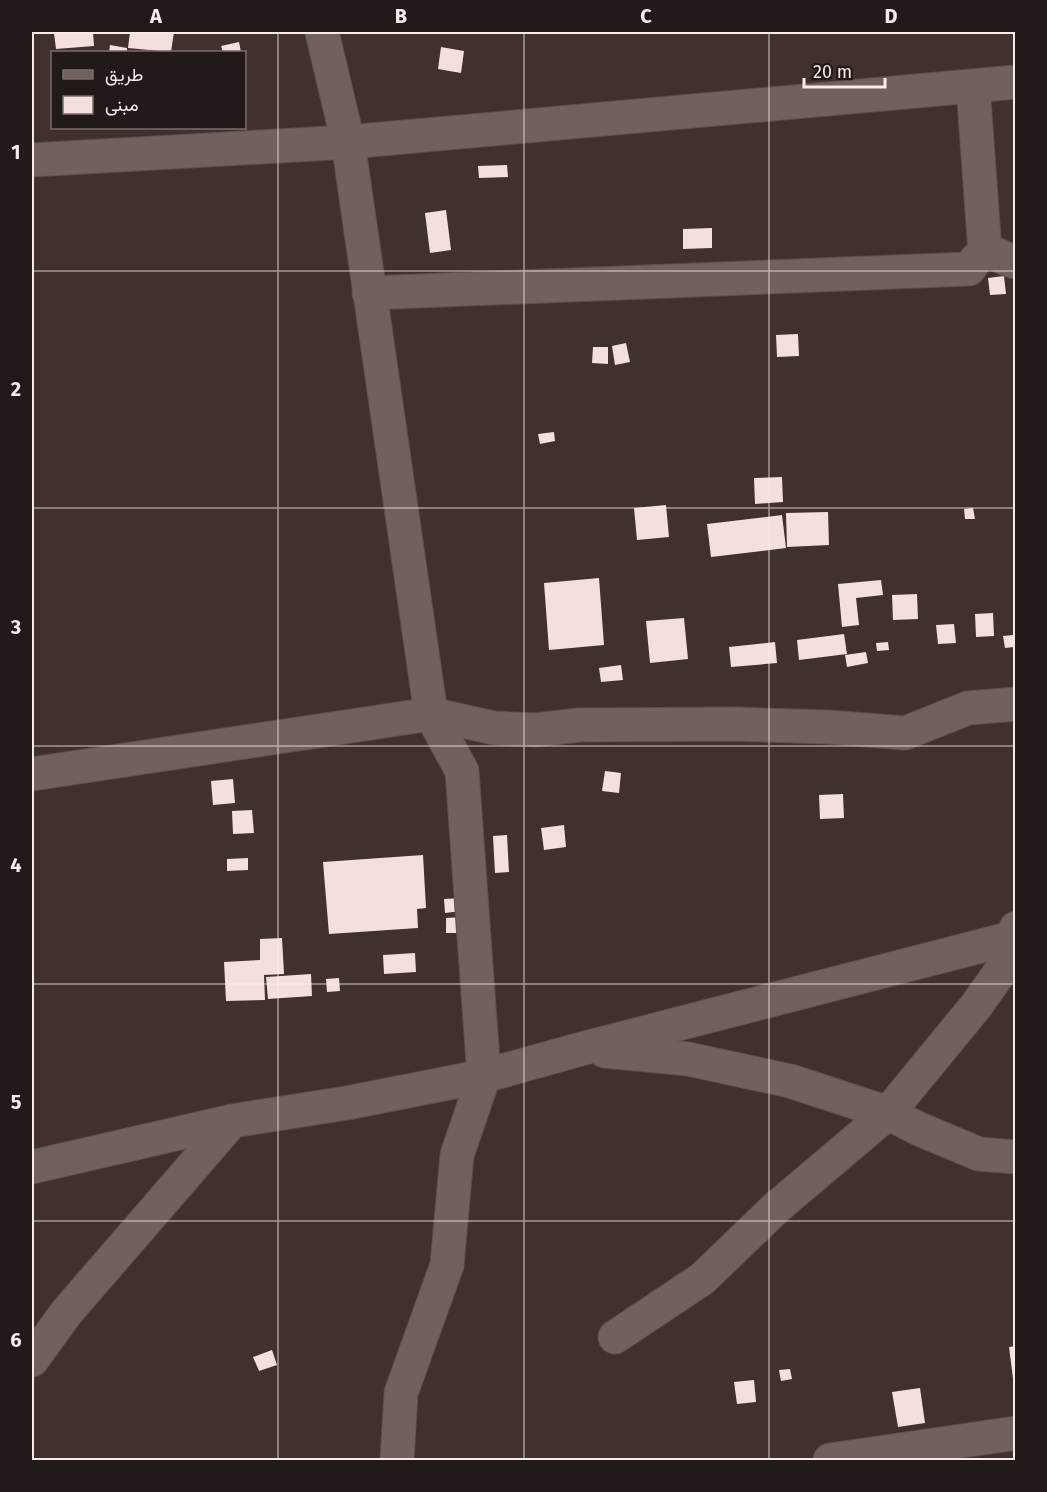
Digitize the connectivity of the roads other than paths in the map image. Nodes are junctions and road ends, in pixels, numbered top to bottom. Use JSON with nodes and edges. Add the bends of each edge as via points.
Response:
{"nodes":[{"id":1,"x":322,"y":32,"type":"edge"},
{"id":2,"x":1016,"y":82,"type":"edge"},
{"id":3,"x":973,"y":86,"type":"junction"},
{"id":4,"x":348,"y":142,"type":"junction"},
{"id":5,"x":32,"y":160,"type":"edge"},
{"id":6,"x":985,"y":252,"type":"junction"},
{"id":7,"x":1016,"y":262,"type":"edge"},
{"id":8,"x":369,"y":293,"type":"junction"},
{"id":9,"x":1016,"y":704,"type":"edge"},
{"id":10,"x":431,"y":714,"type":"junction"},
{"id":11,"x":32,"y":774,"type":"edge"},
{"id":12,"x":1012,"y":949,"type":"edge"},
{"id":13,"x":581,"y":1049,"type":"junction"},
{"id":14,"x":484,"y":1076,"type":"junction"},
{"id":15,"x":888,"y":1113,"type":"junction"},
{"id":16,"x":232,"y":1121,"type":"junction"},
{"id":17,"x":1016,"y":1157,"type":"edge"},
{"id":18,"x":32,"y":1167,"type":"edge"},
{"id":19,"x":615,"y":1337,"type":"dead end"},
{"id":20,"x":32,"y":1360,"type":"edge"},
{"id":21,"x":1016,"y":1433,"type":"edge"},
{"id":22,"x":397,"y":1461,"type":"edge"},
{"id":23,"x":830,"y":1461,"type":"edge"}],
"edges":[{"from":1,"to":4,"type":"street"},
{"from":2,"to":3,"type":"street"},
{"from":3,"to":4,"type":"street"},
{"from":3,"to":6,"type":"street"},
{"from":4,"to":5,"type":"street"},
{"from":4,"to":8,"type":"street"},
{"from":6,"to":7,"type":"street","via":[[995,251]]},
{"from":6,"to":8,"type":"street","via":[[969,269]]},
{"from":8,"to":10,"type":"street"},
{"from":9,"to":10,"type":"street","via":[[968,708],[905,733],[734,724],[579,725],[536,730],[494,728]]},
{"from":10,"to":11,"type":"street"},
{"from":10,"to":14,"type":"street","via":[[462,771]]},
{"from":12,"to":13,"type":"street"},
{"from":12,"to":15,"type":"street","via":[[976,1006]]},
{"from":13,"to":14,"type":"street"},
{"from":13,"to":15,"type":"street","via":[[688,1059],[790,1081]]},
{"from":14,"to":16,"type":"street"},
{"from":14,"to":22,"type":"street","via":[[457,1155],[447,1265],[401,1393]]},
{"from":15,"to":17,"type":"street","via":[[979,1154]]},
{"from":15,"to":19,"type":"street","via":[[777,1207],[702,1279]]},
{"from":16,"to":18,"type":"street"},
{"from":16,"to":20,"type":"street","via":[[66,1313]]},
{"from":21,"to":23,"type":"street"}]}
